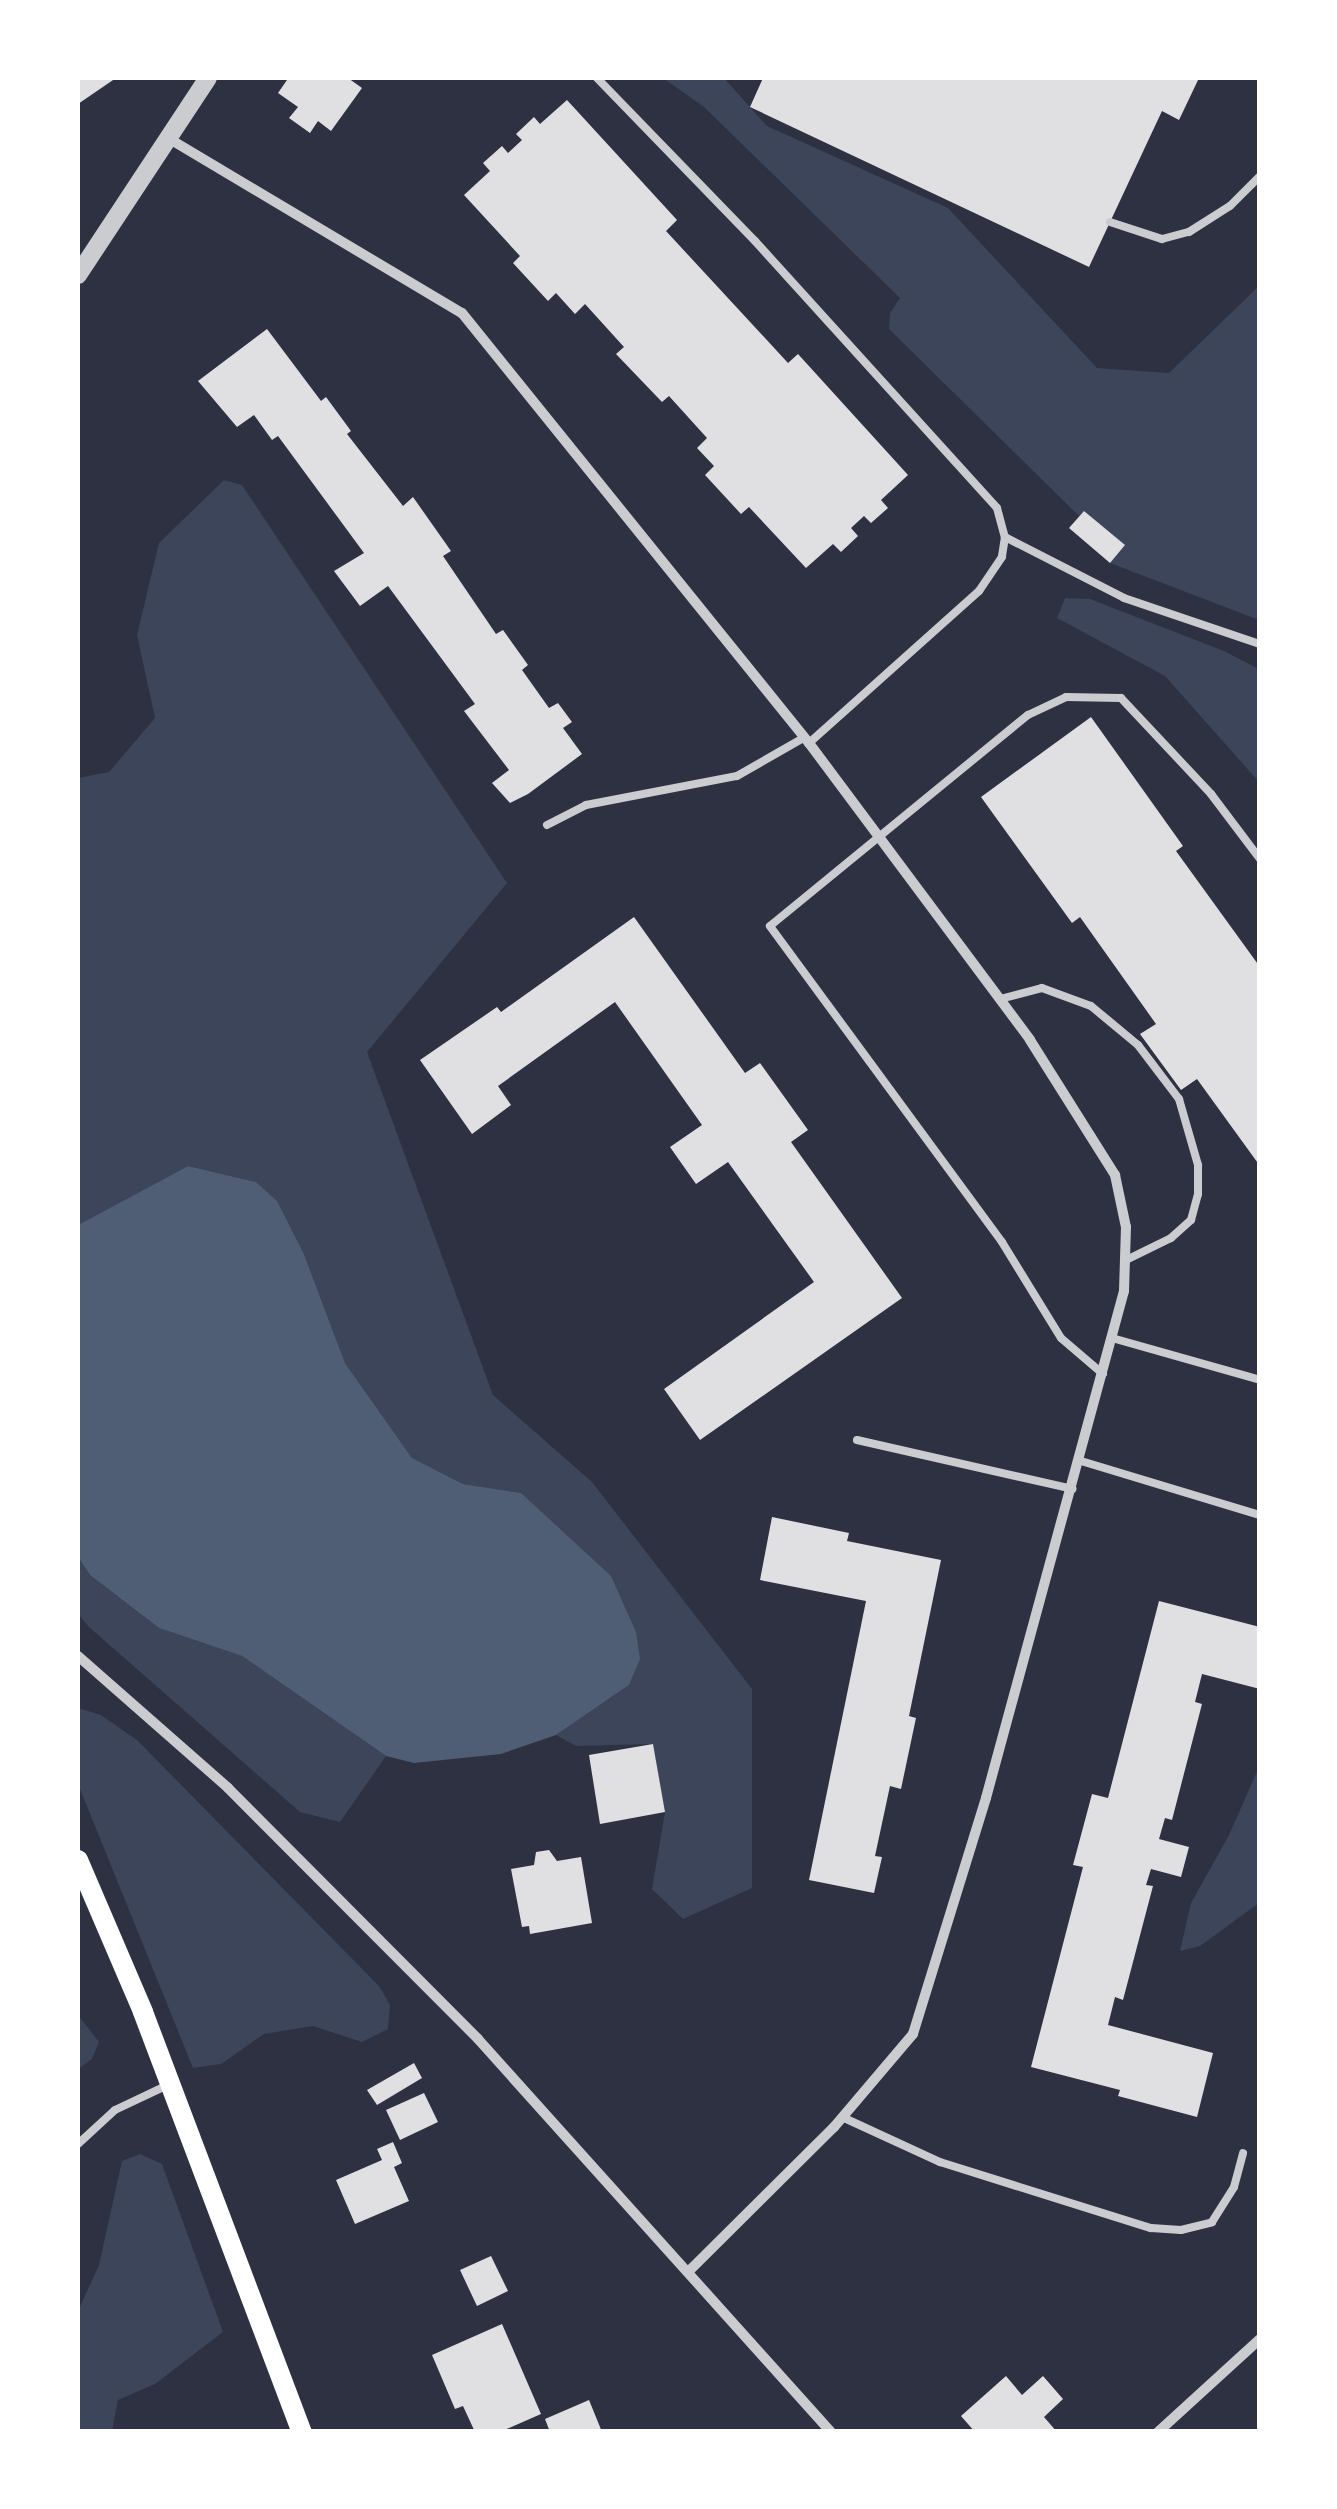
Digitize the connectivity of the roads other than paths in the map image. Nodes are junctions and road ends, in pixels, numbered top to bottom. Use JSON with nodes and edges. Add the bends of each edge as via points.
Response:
{"nodes":[{"id":1,"x":208,"y":78,"type":"edge"},
{"id":2,"x":597,"y":78,"type":"edge"},
{"id":3,"x":168,"y":138,"type":"junction"},
{"id":4,"x":1260,"y":176,"type":"edge"},
{"id":5,"x":1110,"y":222,"type":"dead end"},
{"id":6,"x":78,"y":274,"type":"edge"},
{"id":7,"x":1005,"y":537,"type":"junction"},
{"id":8,"x":1260,"y":644,"type":"edge"},
{"id":9,"x":807,"y":740,"type":"junction"},
{"id":10,"x":547,"y":825,"type":"dead end"},
{"id":11,"x":879,"y":836,"type":"junction"},
{"id":12,"x":1260,"y":859,"type":"edge"},
{"id":13,"x":1000,"y":999,"type":"junction"},
{"id":14,"x":1126,"y":1260,"type":"junction"},
{"id":15,"x":1112,"y":1338,"type":"junction"},
{"id":16,"x":1103,"y":1374,"type":"junction"},
{"id":17,"x":1260,"y":1380,"type":"edge"},
{"id":18,"x":858,"y":1440,"type":"dead end"},
{"id":19,"x":1081,"y":1461,"type":"junction"},
{"id":20,"x":1073,"y":1489,"type":"junction"},
{"id":21,"x":1260,"y":1516,"type":"edge"},
{"id":22,"x":78,"y":1656,"type":"edge"},
{"id":23,"x":78,"y":1860,"type":"edge"},
{"id":24,"x":170,"y":2084,"type":"junction"},
{"id":25,"x":842,"y":2118,"type":"junction"},
{"id":26,"x":78,"y":2144,"type":"edge"},
{"id":27,"x":1243,"y":2153,"type":"dead end"},
{"id":28,"x":689,"y":2271,"type":"junction"},
{"id":29,"x":1260,"y":2339,"type":"edge"},
{"id":30,"x":302,"y":2432,"type":"edge"},
{"id":31,"x":831,"y":2432,"type":"edge"},
{"id":32,"x":1158,"y":2432,"type":"edge"}],
"edges":[{"from":1,"to":3,"type":"street"},
{"from":2,"to":7,"type":"lane","via":[[998,508]]},
{"from":3,"to":6,"type":"street"},
{"from":3,"to":9,"type":"street","via":[[462,312]]},
{"from":4,"to":5,"type":"lane","via":[[1189,232],[1162,238]]},
{"from":7,"to":8,"type":"lane","via":[[1124,598]]},
{"from":7,"to":9,"type":"lane","via":[[1002,557],[980,592]]},
{"from":9,"to":10,"type":"lane","via":[[737,776],[586,805]]},
{"from":9,"to":11,"type":"street"},
{"from":11,"to":12,"type":"lane","via":[[1028,715],[1066,696],[1098,694],[1120,698],[1149,723]]},
{"from":11,"to":13,"type":"street"},
{"from":11,"to":16,"type":"lane","via":[[770,926],[1002,1242],[1061,1338]]},
{"from":13,"to":14,"type":"street","via":[[1115,1176]]},
{"from":13,"to":14,"type":"lane","via":[[1042,988],[1092,1006],[1138,1046],[1179,1099],[1198,1165],[1191,1220]]},
{"from":14,"to":15,"type":"street"},
{"from":15,"to":16,"type":"street"},
{"from":15,"to":17,"type":"lane"},
{"from":16,"to":19,"type":"street"},
{"from":18,"to":20,"type":"lane"},
{"from":19,"to":20,"type":"street"},
{"from":19,"to":21,"type":"lane"},
{"from":20,"to":25,"type":"street","via":[[914,2034]]},
{"from":22,"to":28,"type":"street","via":[[228,1788],[450,2012]]},
{"from":23,"to":24,"type":"main road"},
{"from":24,"to":26,"type":"lane","via":[[115,2110]]},
{"from":24,"to":30,"type":"main road"},
{"from":25,"to":27,"type":"lane","via":[[940,2162],[1151,2228],[1212,2222],[1234,2187]]},
{"from":25,"to":28,"type":"street"},
{"from":28,"to":31,"type":"street"},
{"from":29,"to":32,"type":"street"}]}
